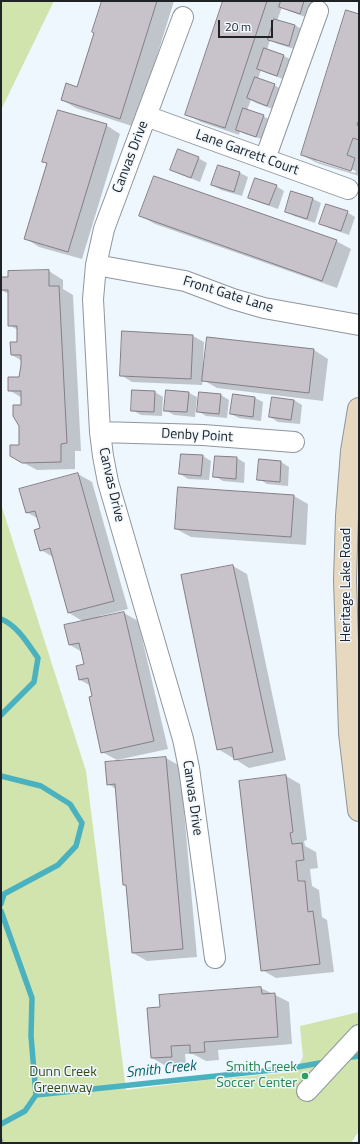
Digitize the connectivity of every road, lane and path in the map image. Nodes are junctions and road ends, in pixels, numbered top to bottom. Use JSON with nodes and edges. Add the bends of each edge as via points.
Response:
{"nodes":[{"id":1,"x":318,"y":11,"type":"dead end"},
{"id":2,"x":183,"y":17,"type":"dead end"},
{"id":3,"x":146,"y":116,"type":"junction"},
{"id":4,"x":265,"y":159,"type":"junction"},
{"id":5,"x":348,"y":189,"type":"dead end"},
{"id":6,"x":96,"y":265,"type":"junction"},
{"id":7,"x":359,"y":325,"type":"edge"},
{"id":8,"x":359,"y":409,"type":"edge"},
{"id":9,"x":100,"y":432,"type":"junction"},
{"id":10,"x":294,"y":442,"type":"dead end"},
{"id":11,"x":359,"y":810,"type":"edge"},
{"id":12,"x":215,"y":958,"type":"dead end"},
{"id":13,"x":359,"y":1035,"type":"edge"},
{"id":14,"x":307,"y":1091,"type":"dead end"}],
"edges":[{"from":1,"to":4,"type":"street"},
{"from":2,"to":3,"type":"street","name":"Canvas Drive"},
{"from":3,"to":4,"type":"street","name":"Lane Garrett Court"},
{"from":3,"to":6,"type":"street","name":"Canvas Drive","via":[[104,229]]},
{"from":4,"to":5,"type":"street","name":"Lane Garrett Court"},
{"from":6,"to":7,"type":"street","name":"Front Gate Lane","via":[[184,281],[264,308]]},
{"from":6,"to":9,"type":"street","name":"Canvas Drive","via":[[93,299]]},
{"from":8,"to":11,"type":"main road","name":"Heritage Lake Road","via":[[347,509],[345,580],[350,733]]},
{"from":9,"to":10,"type":"street","name":"Denby Point","via":[[203,435]]},
{"from":9,"to":12,"type":"street","name":"Canvas Drive","via":[[108,482],[183,739]]},
{"from":13,"to":14,"type":"street"}]}
